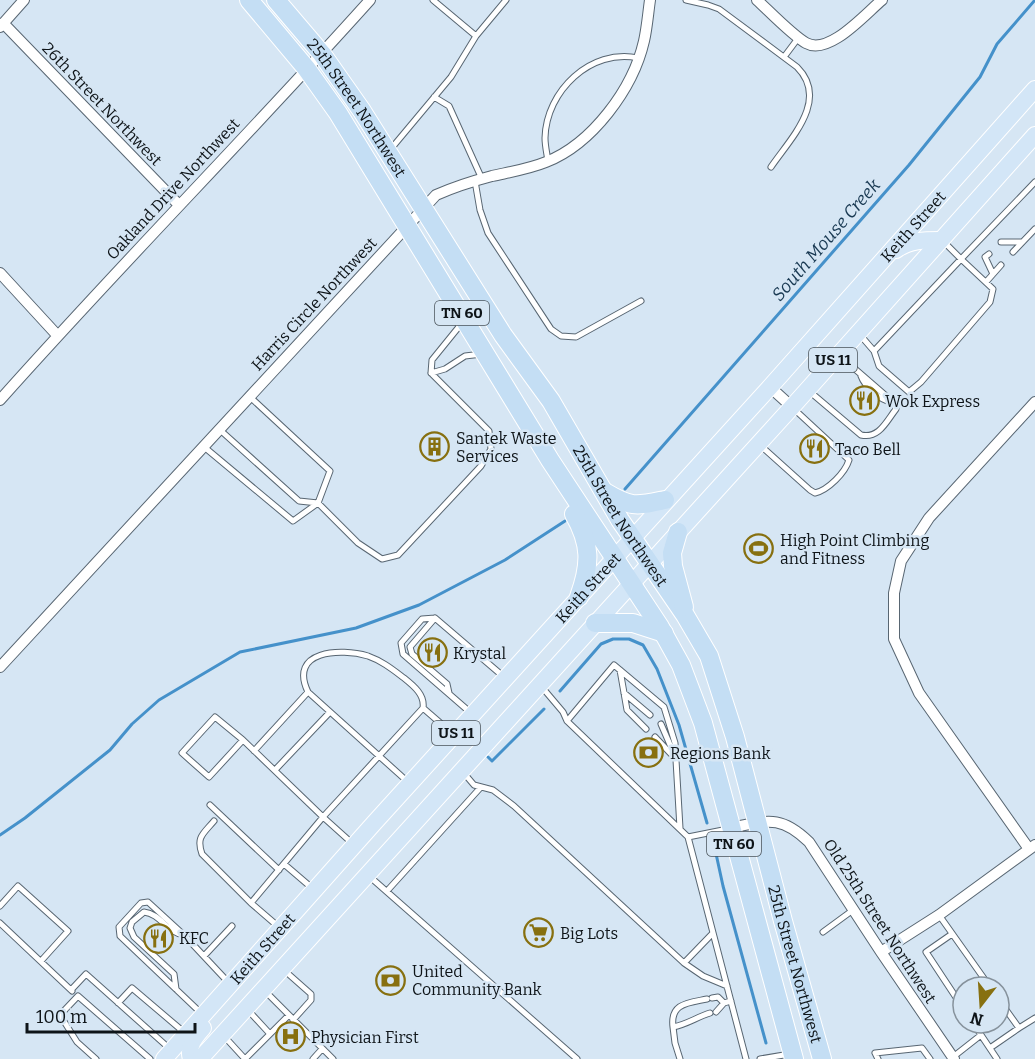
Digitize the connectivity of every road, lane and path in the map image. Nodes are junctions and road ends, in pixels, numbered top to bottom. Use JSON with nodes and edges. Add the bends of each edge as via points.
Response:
{"nodes":[{"id":1,"x":24,"y":0,"type":"edge"},
{"id":2,"x":249,"y":0,"type":"edge"},
{"id":3,"x":276,"y":0,"type":"edge"},
{"id":4,"x":370,"y":0,"type":"edge"},
{"id":5,"x":433,"y":0,"type":"edge"},
{"id":6,"x":649,"y":0,"type":"edge"},
{"id":7,"x":686,"y":0,"type":"edge"},
{"id":8,"x":757,"y":0,"type":"edge"},
{"id":9,"x":882,"y":0,"type":"edge"},
{"id":10,"x":504,"y":1,"type":"edge"},
{"id":11,"x":1,"y":25,"type":"edge"},
{"id":12,"x":477,"y":36,"type":"junction"},
{"id":13,"x":799,"y":37,"type":"junction"},
{"id":14,"x":322,"y":54,"type":"junction"},
{"id":15,"x":784,"y":57,"type":"junction"},
{"id":16,"x":638,"y":58,"type":"junction"},
{"id":17,"x":306,"y":68,"type":"junction"},
{"id":18,"x":1035,"y":89,"type":"edge"},
{"id":19,"x":434,"y":97,"type":"junction"},
{"id":20,"x":1035,"y":135,"type":"edge"},
{"id":21,"x":387,"y":152,"type":"junction"},
{"id":22,"x":548,"y":161,"type":"junction"},
{"id":23,"x":771,"y":167,"type":"dead end"},
{"id":24,"x":479,"y":180,"type":"junction"},
{"id":25,"x":1035,"y":182,"type":"edge"},
{"id":26,"x":179,"y":205,"type":"junction"},
{"id":27,"x":423,"y":208,"type":"junction"},
{"id":28,"x":408,"y":224,"type":"junction"},
{"id":29,"x":1035,"y":229,"type":"edge"},
{"id":30,"x":941,"y":240,"type":"junction"},
{"id":31,"x":1000,"y":242,"type":"dead end"},
{"id":32,"x":1022,"y":242,"type":"junction"},
{"id":33,"x":1012,"y":252,"type":"dead end"},
{"id":34,"x":989,"y":254,"type":"dead end"},
{"id":35,"x":961,"y":259,"type":"junction"},
{"id":36,"x":1001,"y":265,"type":"dead end"},
{"id":37,"x":876,"y":267,"type":"junction"},
{"id":38,"x":0,"y":273,"type":"edge"},
{"id":39,"x":993,"y":274,"type":"junction"},
{"id":40,"x":986,"y":282,"type":"junction"},
{"id":41,"x":641,"y":301,"type":"dead end"},
{"id":42,"x":465,"y":319,"type":"junction"},
{"id":43,"x":857,"y":333,"type":"junction"},
{"id":44,"x":57,"y":335,"type":"junction"},
{"id":45,"x":874,"y":351,"type":"junction"},
{"id":46,"x":486,"y":354,"type":"junction"},
{"id":47,"x":838,"y":354,"type":"junction"},
{"id":48,"x":431,"y":373,"type":"junction"},
{"id":49,"x":770,"y":387,"type":"junction"},
{"id":50,"x":808,"y":389,"type":"junction"},
{"id":51,"x":249,"y":396,"type":"junction"},
{"id":52,"x":0,"y":400,"type":"edge"},
{"id":53,"x":1035,"y":402,"type":"edge"},
{"id":54,"x":792,"y":407,"type":"junction"},
{"id":55,"x":219,"y":429,"type":"junction"},
{"id":56,"x":758,"y":444,"type":"junction"},
{"id":57,"x":203,"y":446,"type":"junction"},
{"id":58,"x":550,"y":460,"type":"junction"},
{"id":59,"x":604,"y":491,"type":"junction"},
{"id":60,"x":665,"y":500,"type":"junction"},
{"id":61,"x":318,"y":503,"type":"junction"},
{"id":62,"x":678,"y":532,"type":"junction"},
{"id":63,"x":632,"y":538,"type":"junction"},
{"id":64,"x":614,"y":558,"type":"junction"},
{"id":65,"x":649,"y":564,"type":"junction"},
{"id":66,"x":631,"y":584,"type":"junction"},
{"id":67,"x":579,"y":597,"type":"junction"},
{"id":68,"x":685,"y":615,"type":"junction"},
{"id":69,"x":435,"y":618,"type":"junction"},
{"id":70,"x":595,"y":623,"type":"junction"},
{"id":71,"x":663,"y":633,"type":"junction"},
{"id":72,"x":2,"y":661,"type":"edge"},
{"id":73,"x":620,"y":670,"type":"junction"},
{"id":74,"x":505,"y":678,"type":"junction"},
{"id":75,"x":540,"y":685,"type":"junction"},
{"id":76,"x":308,"y":692,"type":"junction"},
{"id":77,"x":624,"y":693,"type":"junction"},
{"id":78,"x":450,"y":694,"type":"junction"},
{"id":79,"x":423,"y":708,"type":"junction"},
{"id":80,"x":330,"y":712,"type":"junction"},
{"id":81,"x":473,"y":714,"type":"junction"},
{"id":82,"x":650,"y":715,"type":"dead end"},
{"id":83,"x":567,"y":721,"type":"junction"},
{"id":84,"x":661,"y":724,"type":"dead end"},
{"id":85,"x":646,"y":729,"type":"dead end"},
{"id":86,"x":454,"y":735,"type":"junction"},
{"id":87,"x":655,"y":737,"type":"dead end"},
{"id":88,"x":243,"y":740,"type":"junction"},
{"id":89,"x":254,"y":751,"type":"junction"},
{"id":90,"x":379,"y":756,"type":"junction"},
{"id":91,"x":676,"y":758,"type":"junction"},
{"id":92,"x":275,"y":770,"type":"junction"},
{"id":93,"x":462,"y":771,"type":"junction"},
{"id":94,"x":410,"y":783,"type":"junction"},
{"id":95,"x":481,"y":787,"type":"junction"},
{"id":96,"x":210,"y":805,"type":"dead end"},
{"id":97,"x":323,"y":817,"type":"junction"},
{"id":98,"x":214,"y":821,"type":"dead end"},
{"id":99,"x":758,"y":823,"type":"junction"},
{"id":100,"x":680,"y":828,"type":"junction"},
{"id":101,"x":730,"y":828,"type":"junction"},
{"id":102,"x":688,"y":837,"type":"junction"},
{"id":103,"x":354,"y":845,"type":"junction"},
{"id":104,"x":1032,"y":847,"type":"edge"},
{"id":105,"x":284,"y":864,"type":"junction"},
{"id":106,"x":279,"y":870,"type":"junction"},
{"id":107,"x":367,"y":874,"type":"junction"},
{"id":108,"x":314,"y":890,"type":"junction"},
{"id":109,"x":387,"y":891,"type":"junction"},
{"id":110,"x":250,"y":903,"type":"junction"},
{"id":111,"x":0,"y":906,"type":"edge"},
{"id":112,"x":854,"y":910,"type":"junction"},
{"id":113,"x":939,"y":915,"type":"junction"},
{"id":114,"x":0,"y":923,"type":"edge"},
{"id":115,"x":232,"y":926,"type":"dead end"},
{"id":116,"x":280,"y":928,"type":"junction"},
{"id":117,"x":823,"y":932,"type":"dead end"},
{"id":118,"x":713,"y":933,"type":"junction"},
{"id":119,"x":952,"y":933,"type":"junction"},
{"id":120,"x":184,"y":935,"type":"junction"},
{"id":121,"x":881,"y":952,"type":"junction"},
{"id":122,"x":204,"y":956,"type":"junction"},
{"id":123,"x":41,"y":961,"type":"junction"},
{"id":124,"x":684,"y":963,"type":"junction"},
{"id":125,"x":247,"y":965,"type":"junction"},
{"id":126,"x":281,"y":968,"type":"junction"},
{"id":127,"x":982,"y":975,"type":"edge"},
{"id":128,"x":230,"y":984,"type":"junction"},
{"id":129,"x":727,"y":986,"type":"junction"},
{"id":130,"x":176,"y":989,"type":"junction"},
{"id":131,"x":262,"y":989,"type":"junction"},
{"id":132,"x":71,"y":990,"type":"junction"},
{"id":133,"x":951,"y":990,"type":"edge"},
{"id":134,"x":78,"y":996,"type":"junction"},
{"id":135,"x":731,"y":1001,"type":"junction"},
{"id":136,"x":118,"y":1003,"type":"junction"},
{"id":137,"x":724,"y":1003,"type":"junction"},
{"id":138,"x":246,"y":1007,"type":"junction"},
{"id":139,"x":203,"y":1014,"type":"junction"},
{"id":140,"x":1011,"y":1017,"type":"edge"},
{"id":141,"x":291,"y":1018,"type":"junction"},
{"id":142,"x":1035,"y":1018,"type":"edge"},
{"id":143,"x":673,"y":1027,"type":"junction"},
{"id":144,"x":1019,"y":1028,"type":"junction"},
{"id":145,"x":186,"y":1034,"type":"junction"},
{"id":146,"x":222,"y":1034,"type":"junction"},
{"id":147,"x":270,"y":1034,"type":"junction"},
{"id":148,"x":981,"y":1035,"type":"joint"},
{"id":149,"x":322,"y":1048,"type":"junction"},
{"id":150,"x":990,"y":1048,"type":"junction"},
{"id":151,"x":168,"y":1055,"type":"edge"},
{"id":152,"x":793,"y":1056,"type":"edge"},
{"id":153,"x":953,"y":1058,"type":"edge"},
{"id":154,"x":96,"y":1059,"type":"edge"},
{"id":155,"x":150,"y":1059,"type":"edge"},
{"id":156,"x":190,"y":1059,"type":"edge"},
{"id":157,"x":200,"y":1059,"type":"edge"},
{"id":158,"x":245,"y":1059,"type":"edge"},
{"id":159,"x":313,"y":1059,"type":"edge"},
{"id":160,"x":333,"y":1059,"type":"edge"},
{"id":161,"x":577,"y":1059,"type":"edge"},
{"id":162,"x":680,"y":1059,"type":"edge"},
{"id":163,"x":746,"y":1059,"type":"edge"},
{"id":164,"x":760,"y":1059,"type":"edge"},
{"id":165,"x":822,"y":1059,"type":"edge"},
{"id":166,"x":878,"y":1059,"type":"edge"},
{"id":167,"x":930,"y":1059,"type":"edge"},
{"id":168,"x":997,"y":1059,"type":"edge"}],
"edges":[{"from":1,"to":11,"type":"street"},
{"from":2,"to":17,"type":"highway","name":"25th Street Northwest","number":"TN 60"},
{"from":3,"to":14,"type":"highway","name":"25th Street Northwest","number":"TN 60"},
{"from":4,"to":14,"type":"street","name":"Oakland Drive Northwest"},
{"from":5,"to":12,"type":"lane"},
{"from":6,"to":16,"type":"street","name":"Harris Circle Northwest"},
{"from":7,"to":15,"type":"lane","via":[[719,9]]},
{"from":8,"to":13,"type":"street"},
{"from":9,"to":13,"type":"street","via":[[832,43],[816,46]]},
{"from":10,"to":12,"type":"lane"},
{"from":11,"to":26,"type":"street","name":"26th Street Northwest"},
{"from":12,"to":19,"type":"lane"},
{"from":13,"to":15,"type":"lane"},
{"from":14,"to":17,"type":"street","name":"Oakland Drive Northwest"},
{"from":14,"to":21,"type":"highway","name":"25th Street Northwest","number":"TN 60"},
{"from":15,"to":23,"type":"lane","via":[[805,76],[810,105]]},
{"from":16,"to":22,"type":"street","name":"Harris Circle Northwest","via":[[631,79],[605,117],[577,143]]},
{"from":16,"to":22,"type":"lane","via":[[623,55],[594,63],[561,91],[546,129]]},
{"from":17,"to":26,"type":"street","name":"Oakland Drive Northwest"},
{"from":17,"to":28,"type":"highway","name":"25th Street Northwest","number":"TN 60"},
{"from":18,"to":37,"type":"main road","name":"Keith Street","number":"US 11"},
{"from":19,"to":21,"type":"lane"},
{"from":19,"to":24,"type":"lane","via":[[448,106]]},
{"from":20,"to":30,"type":"main road","name":"Keith Street","number":"US 11"},
{"from":21,"to":27,"type":"highway","name":"25th Street Northwest","number":"TN 60"},
{"from":22,"to":24,"type":"street","name":"Harris Circle Northwest"},
{"from":24,"to":27,"type":"street","name":"Harris Circle Northwest","via":[[436,195]]},
{"from":24,"to":41,"type":"lane","via":[[480,210],[488,233],[551,329],[561,336],[576,338]]},
{"from":25,"to":35,"type":"lane"},
{"from":26,"to":44,"type":"street","name":"Oakland Drive Northwest"},
{"from":27,"to":28,"type":"street","name":"Harris Circle Northwest"},
{"from":27,"to":59,"type":"highway","name":"25th Street Northwest","number":"TN 60","via":[[503,335],[551,402]]},
{"from":28,"to":42,"type":"highway","name":"25th Street Northwest","number":"TN 60"},
{"from":28,"to":51,"type":"street","name":"Harris Circle Northwest"},
{"from":29,"to":32,"type":"lane"},
{"from":30,"to":35,"type":"lane"},
{"from":30,"to":37,"type":"main road","via":[[902,245]]},
{"from":30,"to":43,"type":"main road","name":"Keith Street","number":"US 11"},
{"from":31,"to":32,"type":"lane"},
{"from":32,"to":33,"type":"lane"},
{"from":34,"to":39,"type":"lane","via":[[985,257]]},
{"from":35,"to":40,"type":"lane"},
{"from":35,"to":45,"type":"lane"},
{"from":36,"to":39,"type":"lane"},
{"from":37,"to":49,"type":"main road","name":"Keith Street","number":"US 11"},
{"from":38,"to":44,"type":"street"},
{"from":39,"to":40,"type":"lane"},
{"from":40,"to":45,"type":"lane","via":[[993,288],[990,302],[909,392],[879,366]]},
{"from":42,"to":46,"type":"highway","name":"25th Street Northwest","number":"TN 60"},
{"from":42,"to":48,"type":"lane","via":[[432,360]]},
{"from":43,"to":45,"type":"lane"},
{"from":43,"to":47,"type":"main road","name":"Keith Street","number":"US 11"},
{"from":44,"to":52,"type":"street","name":"Oakland Drive Northwest"},
{"from":46,"to":48,"type":"lane","via":[[465,357]]},
{"from":46,"to":58,"type":"highway","name":"25th Street Northwest","number":"TN 60"},
{"from":47,"to":50,"type":"main road","name":"Keith Street","number":"US 11"},
{"from":47,"to":50,"type":"lane","via":[[893,402],[896,409],[880,431],[869,437],[854,431]]},
{"from":48,"to":61,"type":"lane","via":[[489,431],[491,449],[481,466],[398,555],[382,560],[358,543]]},
{"from":49,"to":54,"type":"street"},
{"from":49,"to":60,"type":"main road","name":"Keith Street","number":"US 11"},
{"from":50,"to":54,"type":"main road","name":"Keith Street","number":"US 11"},
{"from":51,"to":55,"type":"street","name":"Harris Circle Northwest"},
{"from":51,"to":61,"type":"lane","via":[[330,471]]},
{"from":53,"to":104,"type":"street","via":[[929,518],[901,561],[894,593],[894,639],[919,693]]},
{"from":54,"to":56,"type":"main road","name":"Keith Street","number":"US 11"},
{"from":54,"to":56,"type":"lane","via":[[847,458],[847,466],[823,491],[815,493]]},
{"from":55,"to":57,"type":"street","name":"Harris Circle Northwest"},
{"from":55,"to":61,"type":"lane","via":[[299,501]]},
{"from":56,"to":62,"type":"main road","name":"Keith Street","number":"US 11"},
{"from":57,"to":61,"type":"lane","via":[[293,521]]},
{"from":57,"to":72,"type":"street","name":"Harris Circle Northwest"},
{"from":58,"to":64,"type":"highway","name":"25th Street Northwest","number":"TN 60"},
{"from":58,"to":67,"type":"highway","via":[[585,535],[588,565]]},
{"from":59,"to":60,"type":"highway","via":[[632,505]]},
{"from":59,"to":63,"type":"highway","name":"25th Street Northwest","number":"TN 60"},
{"from":60,"to":63,"type":"main road","name":"Keith Street","number":"US 11"},
{"from":62,"to":65,"type":"main road","name":"Keith Street","number":"US 11"},
{"from":62,"to":68,"type":"highway","via":[[673,566]]},
{"from":63,"to":64,"type":"main road","name":"Keith Street","number":"US 11"},
{"from":63,"to":65,"type":"highway","name":"25th Street Northwest","number":"TN 60"},
{"from":64,"to":66,"type":"highway","name":"25th Street Northwest","number":"TN 60"},
{"from":64,"to":67,"type":"main road","name":"Keith Street","number":"US 11"},
{"from":65,"to":66,"type":"main road","name":"Keith Street","number":"US 11"},
{"from":65,"to":68,"type":"highway","name":"25th Street Northwest","number":"TN 60"},
{"from":66,"to":70,"type":"main road","name":"Keith Street","number":"US 11"},
{"from":66,"to":71,"type":"highway","name":"25th Street Northwest","number":"TN 60"},
{"from":67,"to":74,"type":"main road","name":"Keith Street","number":"US 11"},
{"from":68,"to":99,"type":"highway","name":"25th Street Northwest","number":"TN 60","via":[[716,673]]},
{"from":69,"to":74,"type":"lane"},
{"from":69,"to":78,"type":"lane","via":[[410,647],[412,654],[447,684]]},
{"from":69,"to":78,"type":"lane","via":[[422,619],[401,643],[403,654]]},
{"from":70,"to":71,"type":"highway","via":[[633,623]]},
{"from":70,"to":75,"type":"main road","name":"Keith Street","number":"US 11"},
{"from":71,"to":101,"type":"highway","name":"25th Street Northwest","number":"TN 60","via":[[681,665],[703,723]]},
{"from":73,"to":77,"type":"lane"},
{"from":73,"to":83,"type":"lane","via":[[614,665]]},
{"from":73,"to":91,"type":"lane","via":[[664,706]]},
{"from":74,"to":81,"type":"main road","name":"Keith Street","number":"US 11"},
{"from":75,"to":83,"type":"lane"},
{"from":75,"to":93,"type":"main road","name":"Keith Street","number":"US 11"},
{"from":76,"to":79,"type":"lane","via":[[303,681],[311,658],[348,652],[383,662],[421,694]]},
{"from":76,"to":80,"type":"lane"},
{"from":76,"to":89,"type":"lane"},
{"from":77,"to":82,"type":"lane"},
{"from":77,"to":85,"type":"lane","via":[[627,710]]},
{"from":78,"to":81,"type":"lane"},
{"from":79,"to":86,"type":"lane"},
{"from":79,"to":90,"type":"lane"},
{"from":80,"to":90,"type":"lane"},
{"from":80,"to":92,"type":"lane"},
{"from":81,"to":86,"type":"main road","name":"Keith Street","number":"US 11"},
{"from":83,"to":100,"type":"lane"},
{"from":84,"to":91,"type":"lane"},
{"from":86,"to":94,"type":"main road","name":"Keith Street","number":"US 11"},
{"from":87,"to":91,"type":"lane"},
{"from":88,"to":88,"type":"lane","via":[[215,717],[182,753],[208,777]]},
{"from":88,"to":89,"type":"lane"},
{"from":89,"to":92,"type":"lane"},
{"from":90,"to":94,"type":"lane"},
{"from":90,"to":97,"type":"lane"},
{"from":91,"to":100,"type":"lane"},
{"from":92,"to":97,"type":"lane"},
{"from":93,"to":95,"type":"lane"},
{"from":93,"to":107,"type":"main road","name":"Keith Street","number":"US 11"},
{"from":94,"to":103,"type":"main road","name":"Keith Street","number":"US 11"},
{"from":95,"to":109,"type":"lane"},
{"from":95,"to":124,"type":"lane","via":[[493,790],[514,806]]},
{"from":96,"to":106,"type":"lane"},
{"from":97,"to":103,"type":"lane"},
{"from":97,"to":105,"type":"lane"},
{"from":98,"to":110,"type":"lane","via":[[201,836],[202,854]]},
{"from":99,"to":101,"type":"street","name":"Old 25th Street Northwest"},
{"from":99,"to":112,"type":"street","name":"Old 25th Street Northwest","via":[[779,821],[798,831]]},
{"from":99,"to":165,"type":"highway","name":"25th Street Northwest","number":"TN 60"},
{"from":100,"to":102,"type":"lane"},
{"from":101,"to":102,"type":"lane"},
{"from":101,"to":152,"type":"highway","name":"25th Street Northwest","number":"TN 60"},
{"from":102,"to":118,"type":"lane"},
{"from":103,"to":108,"type":"main road","name":"Keith Street","number":"US 11"},
{"from":104,"to":113,"type":"street"},
{"from":105,"to":106,"type":"lane"},
{"from":105,"to":108,"type":"lane"},
{"from":106,"to":110,"type":"lane"},
{"from":107,"to":109,"type":"lane"},
{"from":107,"to":126,"type":"main road","name":"Keith Street","number":"US 11"},
{"from":108,"to":116,"type":"main road","name":"Keith Street","number":"US 11"},
{"from":109,"to":161,"type":"lane"},
{"from":110,"to":116,"type":"lane"},
{"from":111,"to":123,"type":"lane","via":[[18,886],[68,931]]},
{"from":112,"to":117,"type":"lane"},
{"from":112,"to":121,"type":"street","name":"Old 25th Street Northwest"},
{"from":113,"to":119,"type":"lane"},
{"from":113,"to":121,"type":"street"},
{"from":114,"to":123,"type":"lane"},
{"from":115,"to":122,"type":"lane"},
{"from":116,"to":125,"type":"main road","name":"Keith Street","number":"US 11"},
{"from":118,"to":124,"type":"lane"},
{"from":118,"to":129,"type":"lane"},
{"from":119,"to":127,"type":"lane"},
{"from":119,"to":133,"type":"lane","via":[[926,952]]},
{"from":120,"to":122,"type":"lane"},
{"from":120,"to":130,"type":"lane","via":[[175,934],[154,915],[144,912],[130,928],[134,938],[174,974]]},
{"from":120,"to":130,"type":"lane","via":[[143,901],[119,927],[126,943]]},
{"from":121,"to":153,"type":"street","name":"Old 25th Street Northwest"},
{"from":122,"to":128,"type":"lane"},
{"from":123,"to":132,"type":"lane"},
{"from":124,"to":129,"type":"lane"},
{"from":125,"to":128,"type":"main road","name":"Keith Street","number":"US 11"},
{"from":125,"to":156,"type":"main road","via":[[215,1014],[193,1039]]},
{"from":126,"to":131,"type":"main road","name":"Keith Street","number":"US 11"},
{"from":126,"to":141,"type":"lane","via":[[311,994],[310,1000]]},
{"from":128,"to":139,"type":"main road","name":"Keith Street","number":"US 11"},
{"from":129,"to":135,"type":"lane"},
{"from":130,"to":139,"type":"lane"},
{"from":131,"to":138,"type":"main road","name":"Keith Street","number":"US 11"},
{"from":131,"to":141,"type":"lane"},
{"from":132,"to":134,"type":"lane"},
{"from":132,"to":136,"type":"lane","via":[[86,974]]},
{"from":134,"to":154,"type":"lane","via":[[60,1015],[77,1042]]},
{"from":134,"to":155,"type":"lane"},
{"from":135,"to":137,"type":"lane"},
{"from":135,"to":163,"type":"lane"},
{"from":136,"to":145,"type":"lane","via":[[132,988]]},
{"from":136,"to":151,"type":"lane"},
{"from":137,"to":143,"type":"lane","via":[[713,1012]]},
{"from":137,"to":143,"type":"lane","via":[[718,997],[679,1006],[672,1019]]},
{"from":138,"to":146,"type":"main road","name":"Keith Street","number":"US 11"},
{"from":138,"to":147,"type":"lane"},
{"from":139,"to":145,"type":"main road","name":"Keith Street","number":"US 11"},
{"from":140,"to":144,"type":"lane"},
{"from":141,"to":147,"type":"lane"},
{"from":141,"to":149,"type":"lane"},
{"from":142,"to":144,"type":"lane"},
{"from":143,"to":162,"type":"lane"},
{"from":144,"to":150,"type":"lane"},
{"from":145,"to":151,"type":"main road","name":"Keith Street","number":"US 11"},
{"from":146,"to":157,"type":"main road","name":"Keith Street","number":"US 11"},
{"from":146,"to":158,"type":"lane"},
{"from":147,"to":158,"type":"lane"},
{"from":148,"to":150,"type":"lane"},
{"from":148,"to":153,"type":"lane"},
{"from":149,"to":159,"type":"lane"},
{"from":149,"to":160,"type":"lane"},
{"from":150,"to":168,"type":"lane"},
{"from":152,"to":164,"type":"lane"},
{"from":166,"to":167,"type":"lane","via":[[875,1053],[922,1048]]}]}
